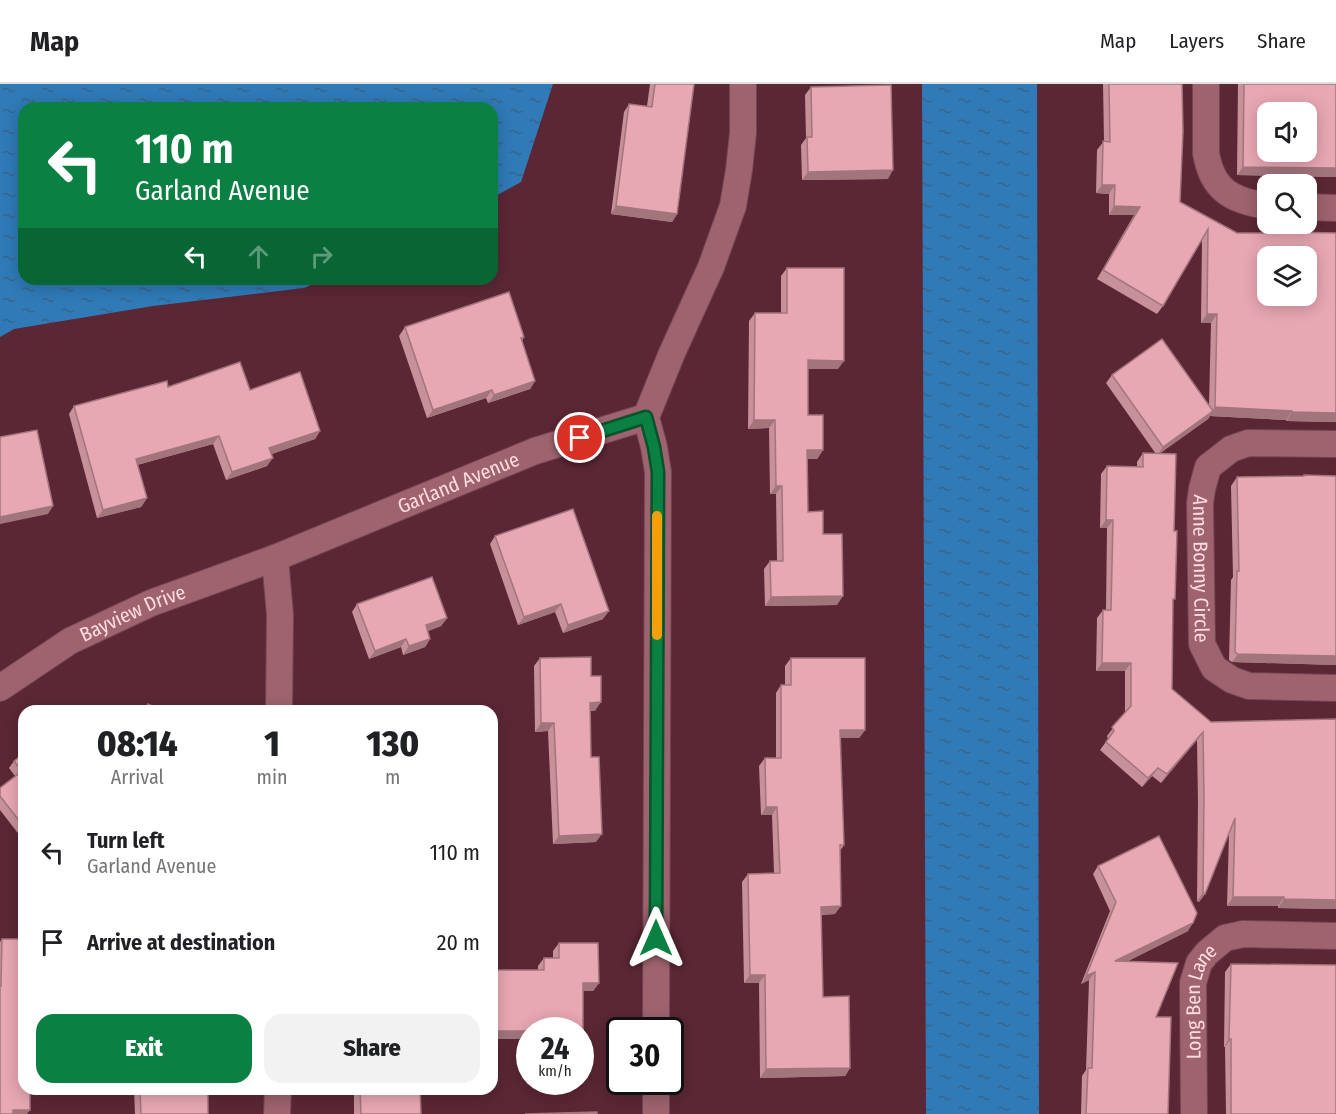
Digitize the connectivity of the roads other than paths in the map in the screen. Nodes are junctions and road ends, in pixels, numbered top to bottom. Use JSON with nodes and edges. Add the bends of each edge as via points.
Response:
{"nodes":[{"id":1,"x":743,"y":84,"type":"edge"},
{"id":2,"x":1206,"y":84,"type":"edge"},
{"id":3,"x":1257,"y":204,"type":"edge"},
{"id":4,"x":1317,"y":207,"type":"edge"},
{"id":5,"x":1336,"y":208,"type":"edge"},
{"id":6,"x":646,"y":417,"type":"junction"},
{"id":7,"x":1336,"y":444,"type":"edge"},
{"id":8,"x":274,"y":558,"type":"junction"},
{"id":9,"x":0,"y":688,"type":"edge"},
{"id":10,"x":1336,"y":688,"type":"edge"},
{"id":11,"x":279,"y":705,"type":"edge"},
{"id":12,"x":1336,"y":936,"type":"edge"},
{"id":13,"x":656,"y":1017,"type":"edge"},
{"id":14,"x":278,"y":1095,"type":"edge"},
{"id":15,"x":656,"y":1095,"type":"edge"},
{"id":16,"x":278,"y":1114,"type":"edge"},
{"id":17,"x":656,"y":1114,"type":"edge"},
{"id":18,"x":1194,"y":1114,"type":"edge"}],
"edges":[{"from":1,"to":6,"type":"street","via":[[743,133],[733,206]]},
{"from":2,"to":3,"type":"street","via":[[1207,161],[1220,186],[1229,194]]},
{"from":4,"to":5,"type":"street"},
{"from":6,"to":8,"type":"street","name":"Garland Avenue","via":[[535,452]]},
{"from":6,"to":13,"type":"street","via":[[658,472]]},
{"from":7,"to":10,"type":"street","name":"Anne Bonny Circle","via":[[1248,443],[1231,449],[1208,467],[1200,503],[1202,644],[1214,668],[1249,686]]},
{"from":8,"to":9,"type":"street","name":"Bayview Drive","via":[[131,612],[70,641]]},
{"from":8,"to":11,"type":"street","via":[[280,615]]},
{"from":12,"to":18,"type":"street","name":"Long Ben Lane","via":[[1243,934],[1225,938],[1199,963],[1193,983]]},
{"from":14,"to":16,"type":"street"},
{"from":15,"to":17,"type":"street"}]}
